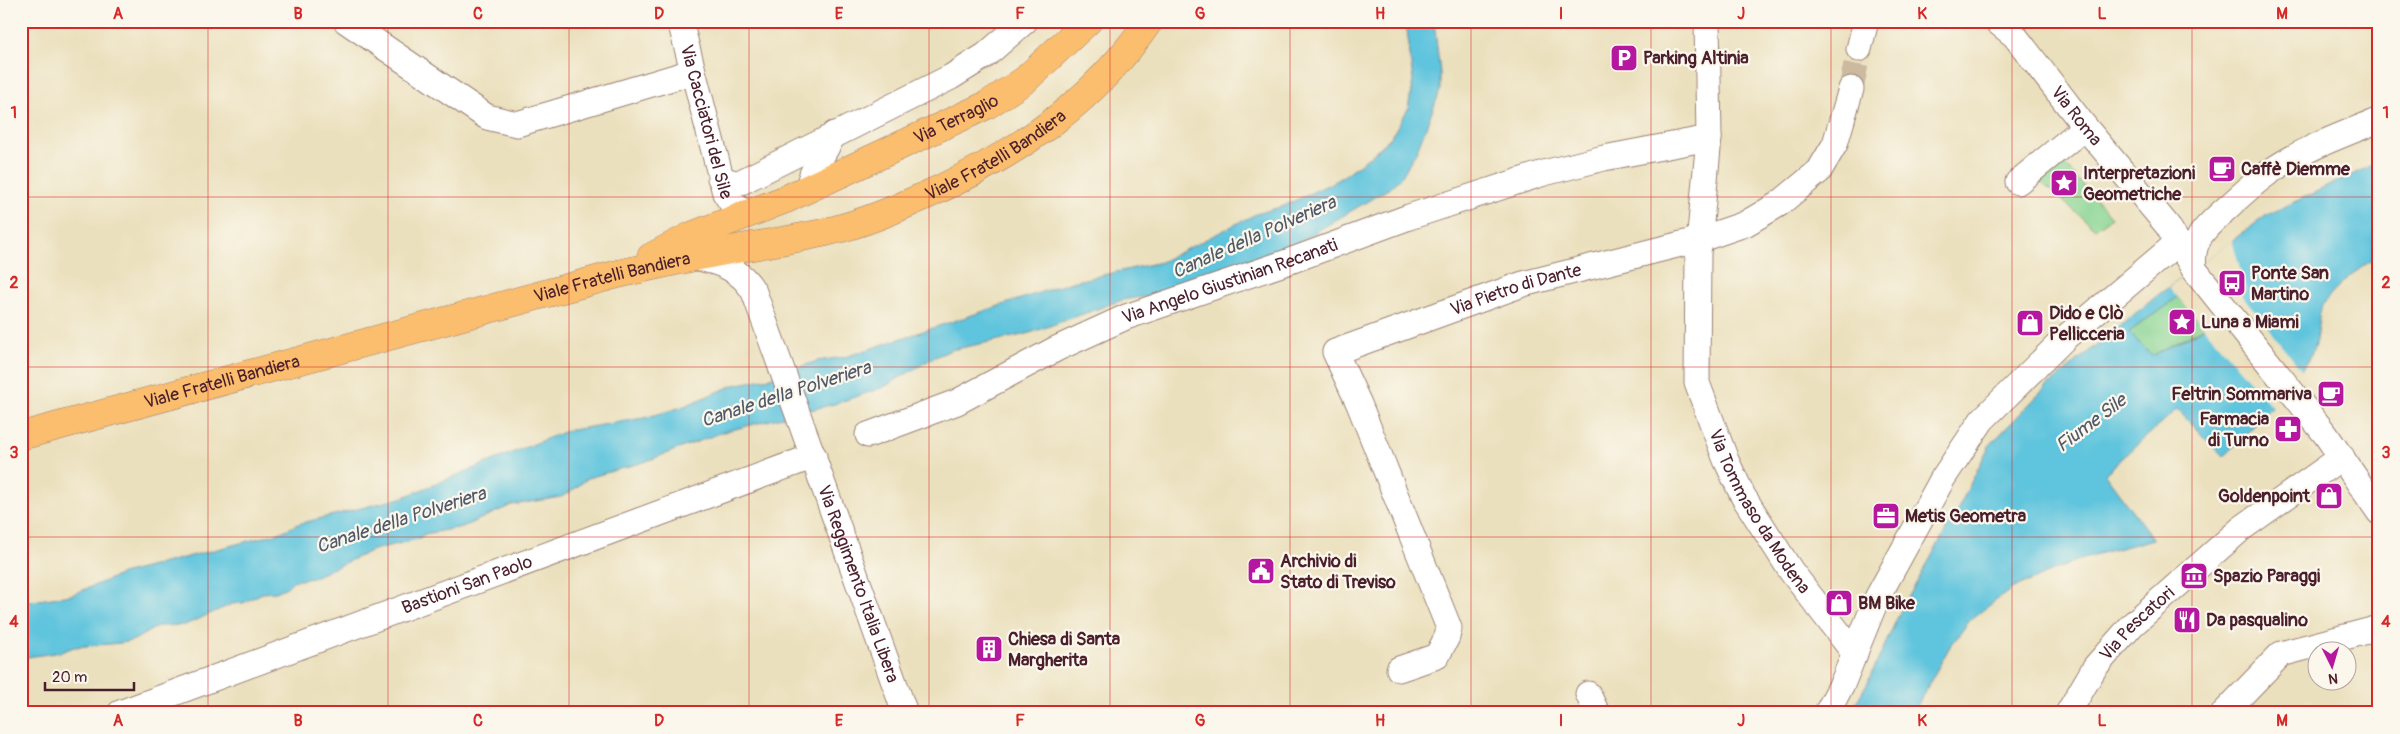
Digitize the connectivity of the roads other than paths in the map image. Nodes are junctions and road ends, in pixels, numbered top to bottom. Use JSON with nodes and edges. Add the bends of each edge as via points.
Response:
{"nodes":[{"id":1,"x":346,"y":21,"type":"edge"},
{"id":2,"x":680,"y":21,"type":"edge"},
{"id":3,"x":1025,"y":21,"type":"edge"},
{"id":4,"x":1088,"y":21,"type":"edge"},
{"id":5,"x":1149,"y":21,"type":"edge"},
{"id":6,"x":1707,"y":21,"type":"edge"},
{"id":7,"x":1866,"y":21,"type":"edge"},
{"id":8,"x":2007,"y":26,"type":"edge"},
{"id":9,"x":1859,"y":49,"type":"tunnel mouth"},
{"id":10,"x":692,"y":72,"type":"junction"},
{"id":11,"x":1851,"y":89,"type":"tunnel mouth"},
{"id":12,"x":2379,"y":120,"type":"edge"},
{"id":13,"x":2085,"y":127,"type":"junction"},
{"id":14,"x":834,"y":134,"type":"junction"},
{"id":15,"x":1709,"y":138,"type":"junction"},
{"id":16,"x":720,"y":178,"type":"junction"},
{"id":17,"x":2018,"y":182,"type":"dead end"},
{"id":18,"x":807,"y":189,"type":"junction"},
{"id":19,"x":746,"y":214,"type":"junction"},
{"id":20,"x":2205,"y":229,"type":"junction"},
{"id":21,"x":2172,"y":234,"type":"junction"},
{"id":22,"x":1701,"y":240,"type":"junction"},
{"id":23,"x":693,"y":257,"type":"junction"},
{"id":24,"x":2194,"y":269,"type":"junction"},
{"id":25,"x":618,"y":274,"type":"junction"},
{"id":26,"x":868,"y":435,"type":"dead end"},
{"id":27,"x":21,"y":436,"type":"edge"},
{"id":28,"x":811,"y":449,"type":"junction"},
{"id":29,"x":2342,"y":457,"type":"junction"},
{"id":30,"x":2379,"y":512,"type":"edge"},
{"id":31,"x":2379,"y":628,"type":"edge"},
{"id":32,"x":1854,"y":654,"type":"junction"},
{"id":33,"x":1398,"y":669,"type":"dead end"},
{"id":34,"x":120,"y":713,"type":"edge"},
{"id":35,"x":905,"y":713,"type":"edge"},
{"id":36,"x":1827,"y":713,"type":"edge"},
{"id":37,"x":2068,"y":713,"type":"edge"},
{"id":38,"x":2224,"y":713,"type":"edge"}],
"edges":[{"from":1,"to":10,"type":"street","via":[[487,117],[517,124]]},
{"from":2,"to":10,"type":"street","name":"Via Cacciatori del Sile"},
{"from":3,"to":14,"type":"street","via":[[986,55],[951,77]]},
{"from":4,"to":18,"type":"main road","name":"Via Terraglio","via":[[1024,80],[987,105]]},
{"from":5,"to":23,"type":"main road","name":"Viale Fratelli Bandiera","via":[[1108,72],[1078,102],[1047,128],[982,168],[867,221],[829,232]]},
{"from":6,"to":15,"type":"street"},
{"from":7,"to":9,"type":"street"},
{"from":8,"to":13,"type":"street","name":"Via Roma"},
{"from":10,"to":16,"type":"street","name":"Via Cacciatori del Sile"},
{"from":11,"to":22,"type":"street","name":"Via Pietro di Dante","via":[[1835,144],[1819,171],[1779,204],[1745,224]]},
{"from":12,"to":20,"type":"street","via":[[2271,171]]},
{"from":13,"to":17,"type":"street"},
{"from":13,"to":21,"type":"street","name":"Via Roma"},
{"from":14,"to":16,"type":"street","via":[[741,182]]},
{"from":14,"to":18,"type":"street"},
{"from":15,"to":22,"type":"street"},
{"from":15,"to":26,"type":"street","name":"Via Angelo Giustinian Recanati","via":[[1544,173],[1126,316],[1056,349],[958,402]]},
{"from":16,"to":19,"type":"street","name":"Via Cacciatori del Sile","via":[[730,202]]},
{"from":18,"to":19,"type":"main road","name":"Via Terraglio"},
{"from":19,"to":25,"type":"main road","name":"Via Terraglio","via":[[691,236]]},
{"from":20,"to":21,"type":"street"},
{"from":20,"to":24,"type":"street","via":[[2194,247]]},
{"from":21,"to":24,"type":"street"},
{"from":21,"to":32,"type":"street","via":[[1982,420],[1943,478],[1913,531],[1877,598]]},
{"from":22,"to":32,"type":"street","name":"Via Tommaso da Modena","via":[[1698,254],[1697,384],[1743,496],[1791,571]]},
{"from":22,"to":33,"type":"street","name":"Via Pietro di Dante","via":[[1523,284],[1335,352],[1449,628],[1437,656]]},
{"from":23,"to":25,"type":"main road","name":"Viale Fratelli Bandiera"},
{"from":23,"to":28,"type":"street","name":"Via Reggimento Italia Libera","via":[[724,265],[748,282]]},
{"from":24,"to":29,"type":"street"},
{"from":25,"to":27,"type":"main road","name":"Viale Fratelli Bandiera"},
{"from":28,"to":34,"type":"street","name":"Bastioni San Paolo"},
{"from":28,"to":35,"type":"street","name":"Via Reggimento Italia Libera"},
{"from":29,"to":30,"type":"street"},
{"from":29,"to":37,"type":"street","name":"Via Pescatori","via":[[2242,528],[2133,624],[2095,667]]},
{"from":31,"to":38,"type":"street","via":[[2281,654]]},
{"from":32,"to":36,"type":"street"}]}
